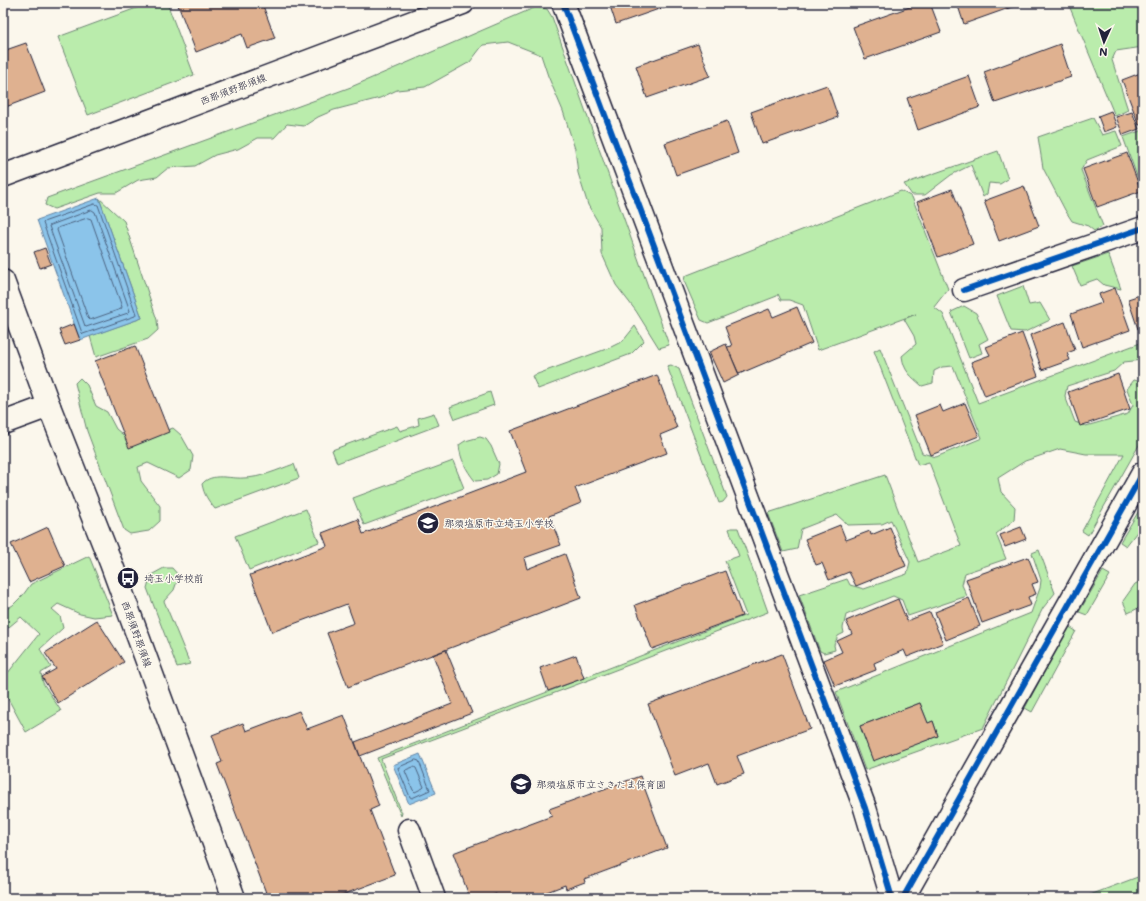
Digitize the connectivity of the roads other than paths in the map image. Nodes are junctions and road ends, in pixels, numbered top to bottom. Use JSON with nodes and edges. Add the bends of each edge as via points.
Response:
{"nodes":[{"id":1,"x":463,"y":3,"type":"edge"},
{"id":2,"x":563,"y":3,"type":"edge"},
{"id":3,"x":3,"y":176,"type":"edge"},
{"id":4,"x":1143,"y":228,"type":"edge"},
{"id":5,"x":3,"y":281,"type":"edge"},
{"id":6,"x":964,"y":290,"type":"dead end"},
{"id":7,"x":49,"y":406,"type":"junction"},
{"id":8,"x":3,"y":423,"type":"edge"},
{"id":9,"x":1143,"y":473,"type":"edge"},
{"id":10,"x":408,"y":830,"type":"dead end"},
{"id":11,"x":234,"y":898,"type":"edge"},
{"id":12,"x":434,"y":898,"type":"edge"},
{"id":13,"x":892,"y":898,"type":"edge"},
{"id":14,"x":903,"y":898,"type":"edge"}],
"edges":[{"from":1,"to":3,"type":"street","name":"西那須野那須線"},
{"from":2,"to":13,"type":"street","via":[[862,800]]},
{"from":4,"to":6,"type":"street"},
{"from":5,"to":7,"type":"street","name":"西那須野那須線"},
{"from":7,"to":8,"type":"street"},
{"from":7,"to":11,"type":"street","name":"西那須野那須線","via":[[111,563]]},
{"from":9,"to":14,"type":"street"},
{"from":10,"to":12,"type":"street"}]}
